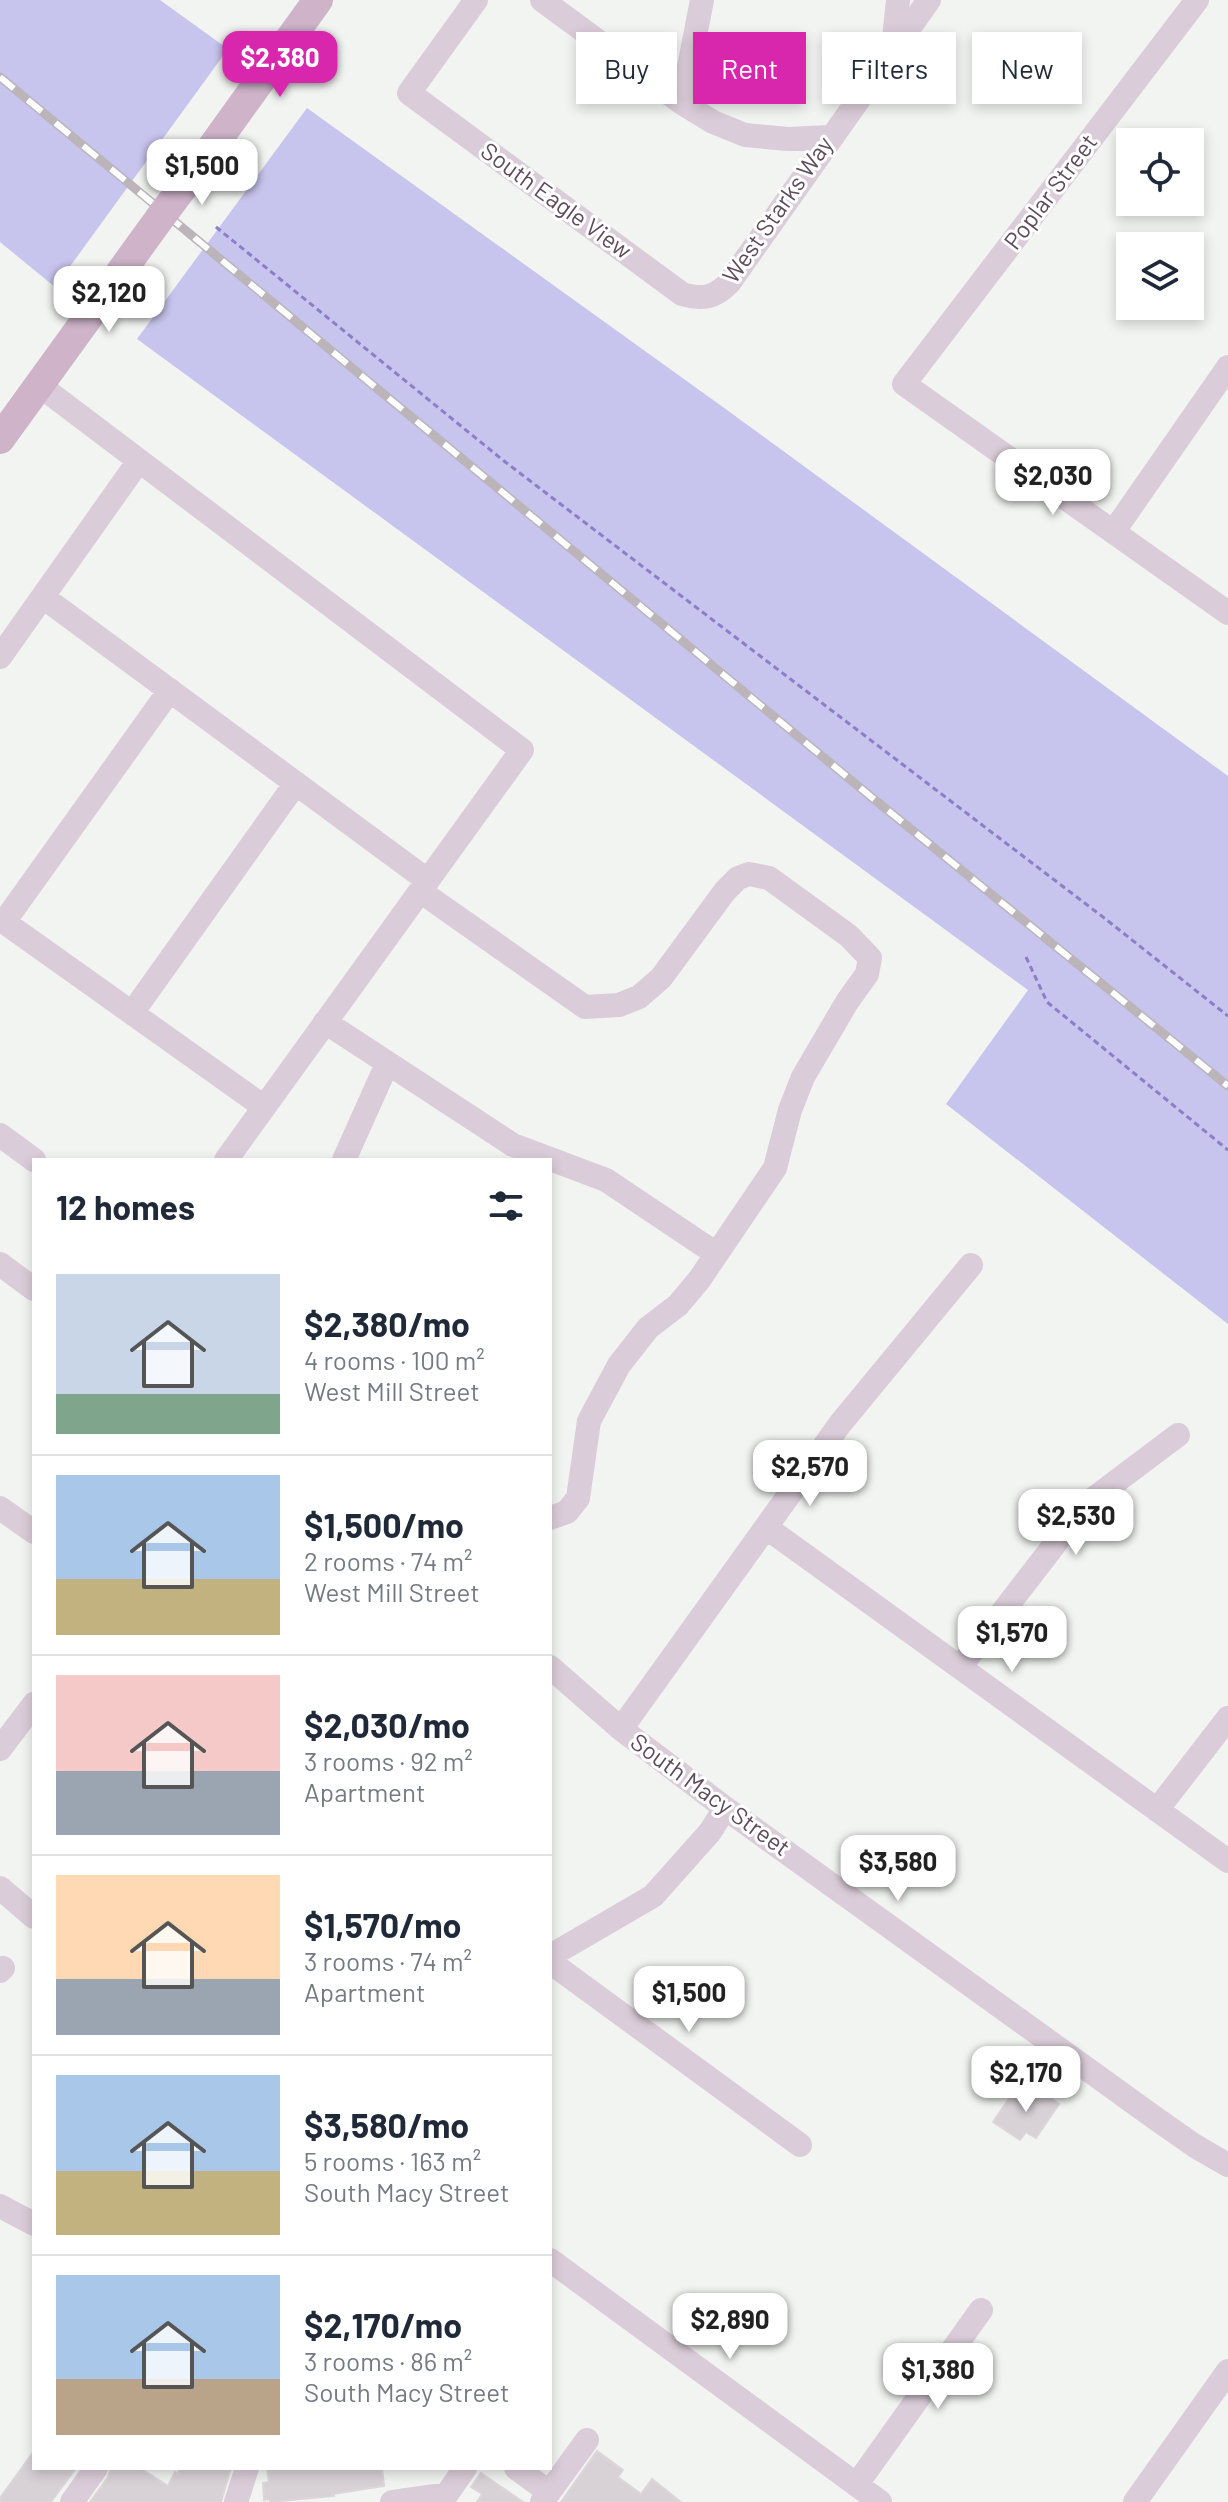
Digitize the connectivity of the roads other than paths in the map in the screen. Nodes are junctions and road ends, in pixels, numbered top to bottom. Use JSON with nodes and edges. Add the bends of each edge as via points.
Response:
{"nodes":[{"id":1,"x":318,"y":0,"type":"edge"},
{"id":2,"x":476,"y":0,"type":"edge"},
{"id":3,"x":542,"y":0,"type":"edge"},
{"id":4,"x":702,"y":0,"type":"edge"},
{"id":5,"x":898,"y":0,"type":"edge"},
{"id":6,"x":929,"y":0,"type":"edge"},
{"id":7,"x":1197,"y":0,"type":"edge"},
{"id":8,"x":894,"y":32,"type":"edge"},
{"id":9,"x":906,"y":32,"type":"edge"},
{"id":10,"x":682,"y":103,"type":"junction"},
{"id":11,"x":853,"y":104,"type":"edge"},
{"id":12,"x":829,"y":137,"type":"junction"},
{"id":13,"x":708,"y":298,"type":"joint"},
{"id":14,"x":1228,"y":367,"type":"edge"},
{"id":15,"x":39,"y":385,"type":"junction"},
{"id":16,"x":0,"y":439,"type":"edge"},
{"id":17,"x":138,"y":462,"type":"junction"},
{"id":18,"x":1114,"y":531,"type":"junction"},
{"id":19,"x":43,"y":597,"type":"junction"},
{"id":20,"x":1228,"y":613,"type":"edge"},
{"id":21,"x":0,"y":657,"type":"edge"},
{"id":22,"x":170,"y":690,"type":"junction"},
{"id":23,"x":296,"y":783,"type":"junction"},
{"id":24,"x":424,"y":886,"type":"junction"},
{"id":25,"x":2,"y":921,"type":"edge"},
{"id":26,"x":132,"y":1013,"type":"junction"},
{"id":27,"x":325,"y":1022,"type":"junction"},
{"id":28,"x":387,"y":1064,"type":"junction"},
{"id":29,"x":264,"y":1107,"type":"junction"},
{"id":30,"x":0,"y":1135,"type":"edge"},
{"id":31,"x":511,"y":1153,"type":"edge"},
{"id":32,"x":227,"y":1158,"type":"edge"},
{"id":33,"x":345,"y":1158,"type":"edge"},
{"id":34,"x":32,"y":1159,"type":"edge"},
{"id":35,"x":552,"y":1165,"type":"edge"},
{"id":36,"x":715,"y":1253,"type":"junction"},
{"id":37,"x":0,"y":1264,"type":"edge"},
{"id":38,"x":971,"y":1265,"type":"dead end"},
{"id":39,"x":32,"y":1288,"type":"edge"},
{"id":40,"x":1178,"y":1435,"type":"dead end"},
{"id":41,"x":0,"y":1508,"type":"edge"},
{"id":42,"x":552,"y":1517,"type":"edge"},
{"id":43,"x":767,"y":1528,"type":"junction"},
{"id":44,"x":32,"y":1531,"type":"edge"},
{"id":45,"x":961,"y":1666,"type":"junction"},
{"id":46,"x":552,"y":1669,"type":"edge"},
{"id":47,"x":32,"y":1707,"type":"edge"},
{"id":48,"x":1228,"y":1718,"type":"edge"},
{"id":49,"x":621,"y":1729,"type":"junction"},
{"id":50,"x":0,"y":1749,"type":"edge"},
{"id":51,"x":725,"y":1808,"type":"junction"},
{"id":52,"x":1157,"y":1810,"type":"junction"},
{"id":53,"x":1228,"y":1861,"type":"edge"},
{"id":54,"x":0,"y":1888,"type":"edge"},
{"id":55,"x":32,"y":1915,"type":"edge"},
{"id":56,"x":552,"y":1955,"type":"edge"},
{"id":57,"x":552,"y":1963,"type":"edge"},
{"id":58,"x":800,"y":2145,"type":"dead end"},
{"id":59,"x":1228,"y":2165,"type":"edge"},
{"id":60,"x":0,"y":2206,"type":"edge"},
{"id":61,"x":32,"y":2223,"type":"edge"},
{"id":62,"x":552,"y":2261,"type":"edge"},
{"id":63,"x":981,"y":2310,"type":"dead end"},
{"id":64,"x":1228,"y":2371,"type":"edge"},
{"id":65,"x":587,"y":2440,"type":"dead end"},
{"id":66,"x":95,"y":2470,"type":"edge"},
{"id":67,"x":246,"y":2470,"type":"edge"},
{"id":68,"x":464,"y":2470,"type":"edge"},
{"id":69,"x":518,"y":2470,"type":"edge"},
{"id":70,"x":857,"y":2484,"type":"junction"},
{"id":71,"x":546,"y":2497,"type":"edge"},
{"id":72,"x":72,"y":2502,"type":"edge"},
{"id":73,"x":236,"y":2502,"type":"edge"},
{"id":74,"x":392,"y":2502,"type":"edge"},
{"id":75,"x":880,"y":2502,"type":"edge"},
{"id":76,"x":1135,"y":2502,"type":"edge"}],
"edges":[{"from":1,"to":15,"type":"main road","bridge":true},
{"from":2,"to":13,"type":"street","name":"South Eagle View","via":[[409,93],[682,294]]},
{"from":3,"to":10,"type":"street"},
{"from":4,"to":10,"type":"street"},
{"from":5,"to":8,"type":"street"},
{"from":6,"to":9,"type":"street","name":"West Starks Way"},
{"from":7,"to":18,"type":"street","name":"Poplar Street","via":[[904,384]]},
{"from":10,"to":12,"type":"street","via":[[745,135]]},
{"from":11,"to":12,"type":"street","name":"West Starks Way"},
{"from":12,"to":13,"type":"street","name":"West Starks Way","via":[[729,283]]},
{"from":14,"to":18,"type":"street"},
{"from":15,"to":16,"type":"main road"},
{"from":15,"to":17,"type":"street"},
{"from":17,"to":19,"type":"street"},
{"from":17,"to":24,"type":"street","via":[[522,750]]},
{"from":18,"to":20,"type":"street"},
{"from":19,"to":21,"type":"street"},
{"from":19,"to":22,"type":"street"},
{"from":22,"to":23,"type":"street"},
{"from":22,"to":25,"type":"street"},
{"from":23,"to":24,"type":"street"},
{"from":23,"to":26,"type":"street"},
{"from":24,"to":27,"type":"street"},
{"from":24,"to":36,"type":"street","via":[[585,1007],[619,1005],[639,997],[661,978],[725,891],[749,874],[769,878],[849,936],[870,958],[867,974],[803,1077],[775,1168]]},
{"from":25,"to":26,"type":"street"},
{"from":26,"to":29,"type":"street"},
{"from":27,"to":28,"type":"street"},
{"from":27,"to":29,"type":"street"},
{"from":28,"to":31,"type":"street"},
{"from":28,"to":33,"type":"street"},
{"from":29,"to":32,"type":"street"},
{"from":30,"to":34,"type":"street"},
{"from":35,"to":36,"type":"street","via":[[606,1180]]},
{"from":36,"to":42,"type":"street","via":[[678,1305],[648,1328],[619,1365],[589,1421],[578,1498],[567,1512]]},
{"from":37,"to":39,"type":"street"},
{"from":38,"to":43,"type":"street","via":[[840,1424]]},
{"from":40,"to":45,"type":"street","via":[[1085,1505]]},
{"from":41,"to":44,"type":"street"},
{"from":43,"to":45,"type":"street"},
{"from":43,"to":49,"type":"street"},
{"from":45,"to":52,"type":"street"},
{"from":46,"to":49,"type":"street","name":"South Macy Street"},
{"from":47,"to":50,"type":"street"},
{"from":48,"to":52,"type":"street"},
{"from":49,"to":51,"type":"street","name":"South Macy Street"},
{"from":51,"to":56,"type":"street","via":[[653,1896]]},
{"from":51,"to":59,"type":"street","name":"South Macy Street"},
{"from":52,"to":53,"type":"street"},
{"from":54,"to":55,"type":"street"},
{"from":57,"to":58,"type":"street"},
{"from":60,"to":61,"type":"street"},
{"from":62,"to":70,"type":"street"},
{"from":63,"to":70,"type":"street"},
{"from":64,"to":76,"type":"street"},
{"from":65,"to":71,"type":"street"},
{"from":66,"to":72,"type":"street"},
{"from":67,"to":73,"type":"street"},
{"from":68,"to":74,"type":"street","via":[[447,2494]]},
{"from":69,"to":71,"type":"street"},
{"from":70,"to":75,"type":"street"}]}
